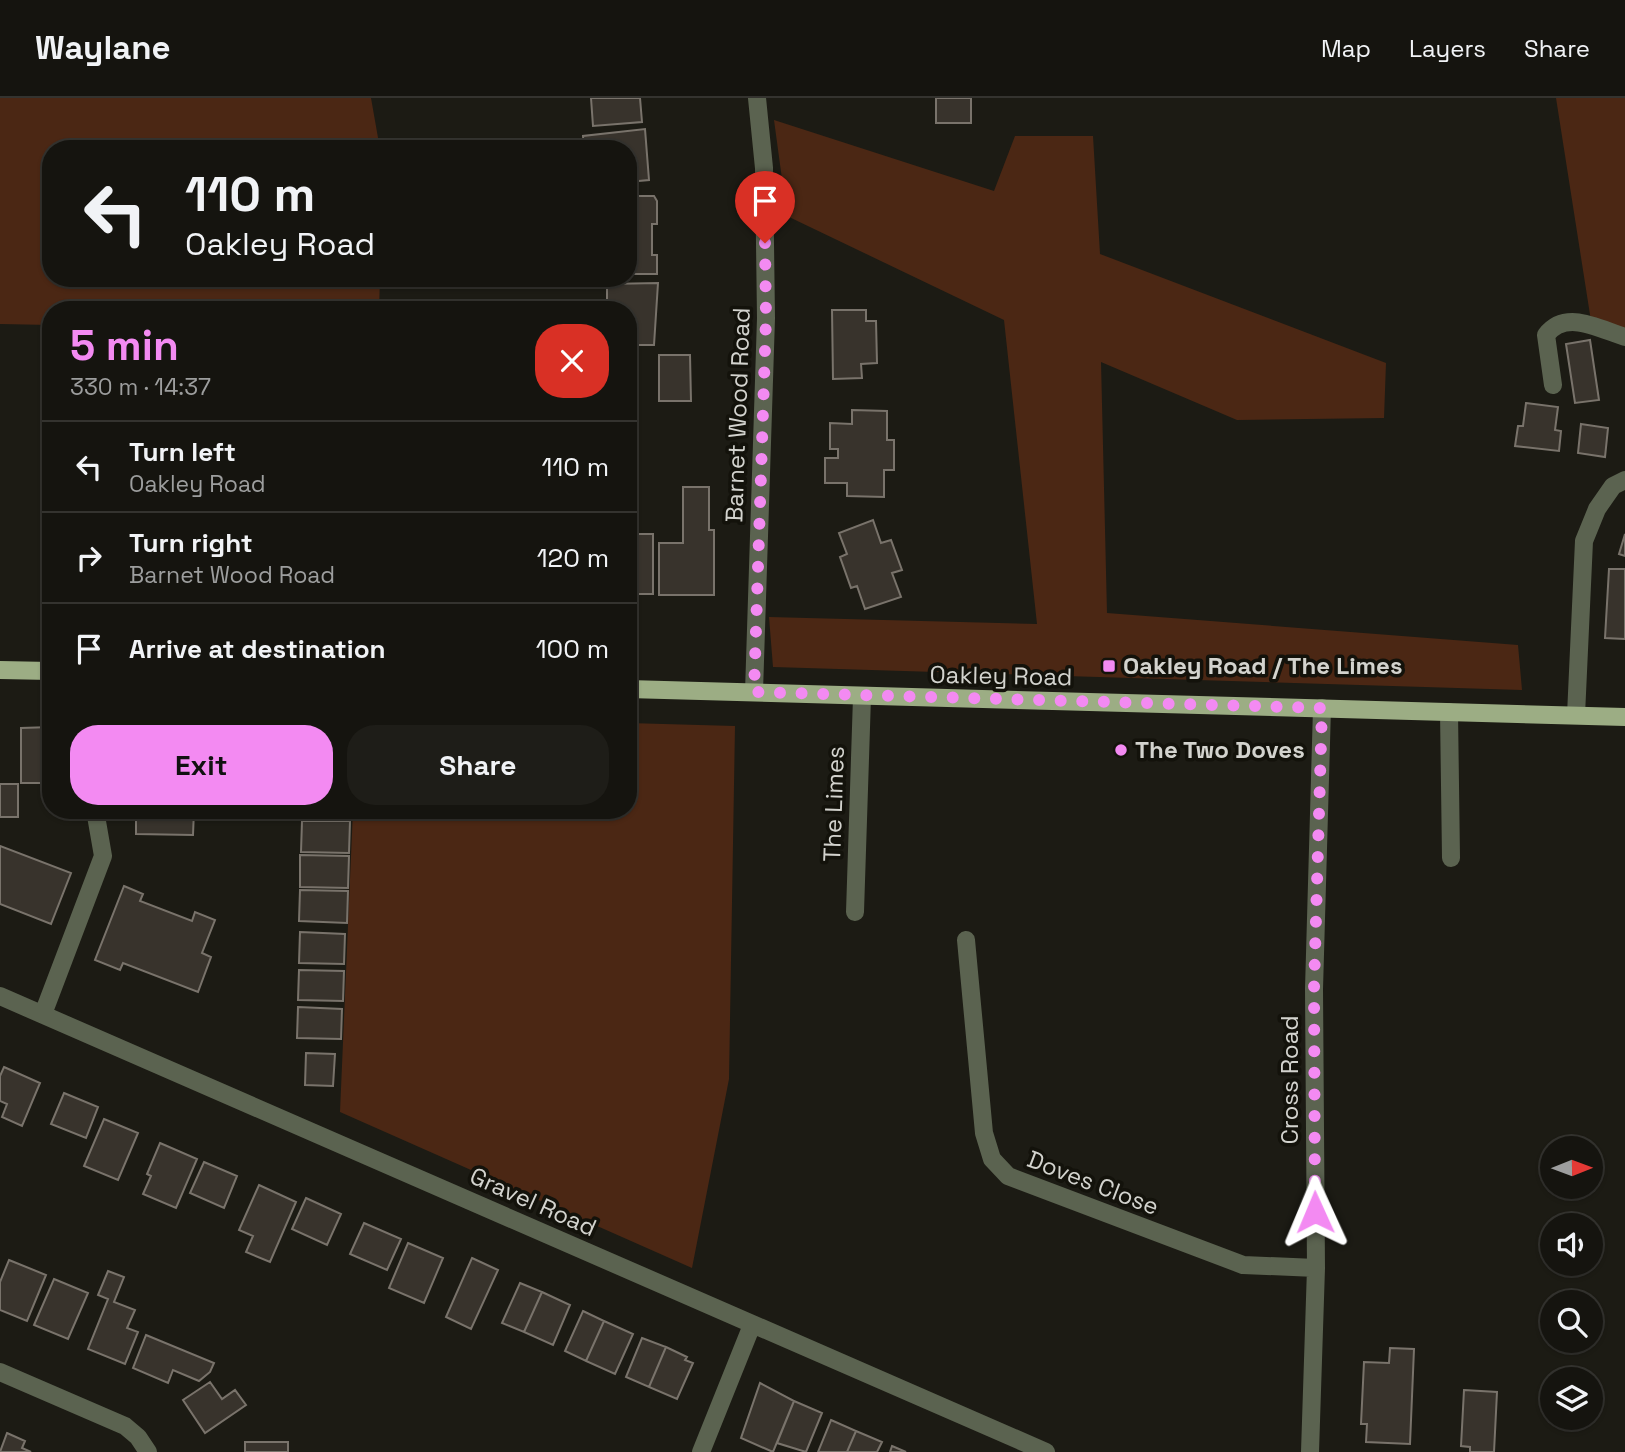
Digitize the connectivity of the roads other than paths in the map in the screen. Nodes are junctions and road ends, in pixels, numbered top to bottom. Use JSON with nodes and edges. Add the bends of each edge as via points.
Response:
{"nodes":[{"id":1,"x":757,"y":98,"type":"edge"},
{"id":2,"x":1625,"y":337,"type":"edge"},
{"id":3,"x":1553,"y":385,"type":"dead end"},
{"id":4,"x":1625,"y":480,"type":"edge"},
{"id":5,"x":0,"y":670,"type":"edge"},
{"id":6,"x":42,"y":671,"type":"edge"},
{"id":7,"x":637,"y":689,"type":"edge"},
{"id":8,"x":754,"y":692,"type":"junction"},
{"id":9,"x":862,"y":697,"type":"junction"},
{"id":10,"x":1322,"y":708,"type":"junction"},
{"id":11,"x":1449,"y":712,"type":"junction"},
{"id":12,"x":1576,"y":715,"type":"junction"},
{"id":13,"x":1625,"y":717,"type":"edge"},
{"id":14,"x":97,"y":819,"type":"edge"},
{"id":15,"x":1451,"y":858,"type":"dead end"},
{"id":16,"x":855,"y":912,"type":"dead end"},
{"id":17,"x":966,"y":940,"type":"dead end"},
{"id":18,"x":0,"y":996,"type":"edge"},
{"id":19,"x":43,"y":1014,"type":"junction"},
{"id":20,"x":1316,"y":1268,"type":"junction"},
{"id":21,"x":752,"y":1325,"type":"junction"},
{"id":22,"x":0,"y":1372,"type":"edge"},
{"id":23,"x":148,"y":1452,"type":"edge"},
{"id":24,"x":701,"y":1452,"type":"edge"},
{"id":25,"x":1046,"y":1452,"type":"edge"},
{"id":26,"x":1310,"y":1452,"type":"edge"}],
"edges":[{"from":1,"to":8,"type":"street","name":"Barnet Wood Road","via":[[764,168],[766,318]]},
{"from":2,"to":3,"type":"street","via":[[1574,321],[1552,326],[1546,335]]},
{"from":4,"to":12,"type":"street","via":[[1614,486],[1597,509],[1584,541]]},
{"from":5,"to":6,"type":"main road"},
{"from":7,"to":8,"type":"main road","name":"Oakley Road"},
{"from":8,"to":9,"type":"main road","name":"Oakley Road"},
{"from":9,"to":10,"type":"main road","name":"Oakley Road"},
{"from":9,"to":16,"type":"street","name":"The Limes"},
{"from":10,"to":11,"type":"main road","name":"Oakley Road"},
{"from":10,"to":20,"type":"street","name":"Cross Road","via":[[1314,989]]},
{"from":11,"to":12,"type":"main road","name":"Oakley Road"},
{"from":11,"to":15,"type":"street"},
{"from":12,"to":13,"type":"main road","name":"Oakley Road"},
{"from":14,"to":19,"type":"street","via":[[103,856]]},
{"from":17,"to":20,"type":"street","name":"Doves Close","via":[[984,1133],[992,1159],[1008,1175],[1243,1265]]},
{"from":18,"to":19,"type":"street","name":"Gravel Road"},
{"from":19,"to":21,"type":"street","name":"Gravel Road"},
{"from":20,"to":26,"type":"street","name":"Cross Road"},
{"from":21,"to":24,"type":"street"},
{"from":21,"to":25,"type":"street","name":"Gravel Road"},
{"from":22,"to":23,"type":"street","via":[[125,1426]]}]}
